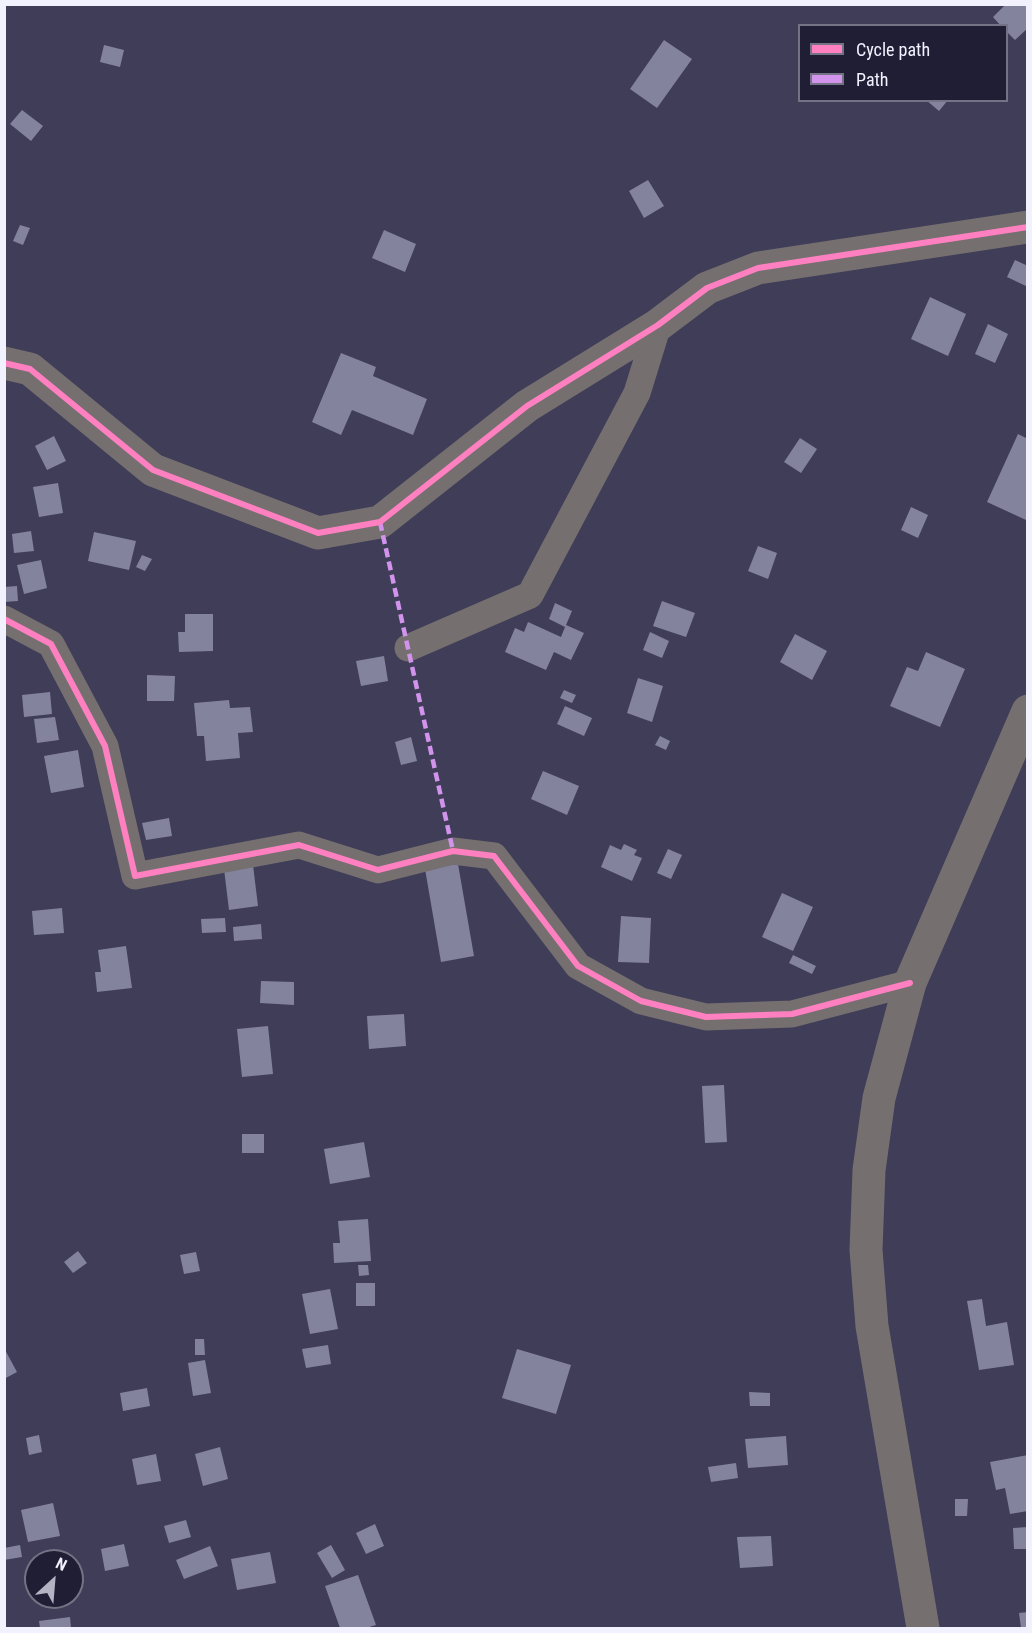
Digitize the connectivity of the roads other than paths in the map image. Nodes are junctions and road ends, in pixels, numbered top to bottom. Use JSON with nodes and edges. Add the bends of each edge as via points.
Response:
{"nodes":[{"id":1,"x":1028,"y":227,"type":"edge"},
{"id":2,"x":658,"y":325,"type":"junction"},
{"id":3,"x":4,"y":363,"type":"edge"},
{"id":4,"x":4,"y":619,"type":"edge"},
{"id":5,"x":408,"y":648,"type":"dead end"},
{"id":6,"x":1028,"y":711,"type":"edge"},
{"id":7,"x":910,"y":983,"type":"junction"},
{"id":8,"x":923,"y":1629,"type":"edge"}],
"edges":[{"from":1,"to":2,"type":"street","via":[[758,268],[707,288]]},
{"from":2,"to":3,"type":"street","via":[[527,406],[380,522],[318,533],[153,470],[30,369]]},
{"from":2,"to":5,"type":"street","via":[[637,393],[530,595]]},
{"from":4,"to":7,"type":"street","via":[[51,644],[105,746],[135,876],[299,845],[378,870],[453,851],[494,856],[578,966],[640,1001],[706,1017],[792,1014]]},
{"from":6,"to":7,"type":"street"},
{"from":7,"to":8,"type":"street","via":[[879,1098],[869,1170],[866,1250],[872,1326]]}]}
